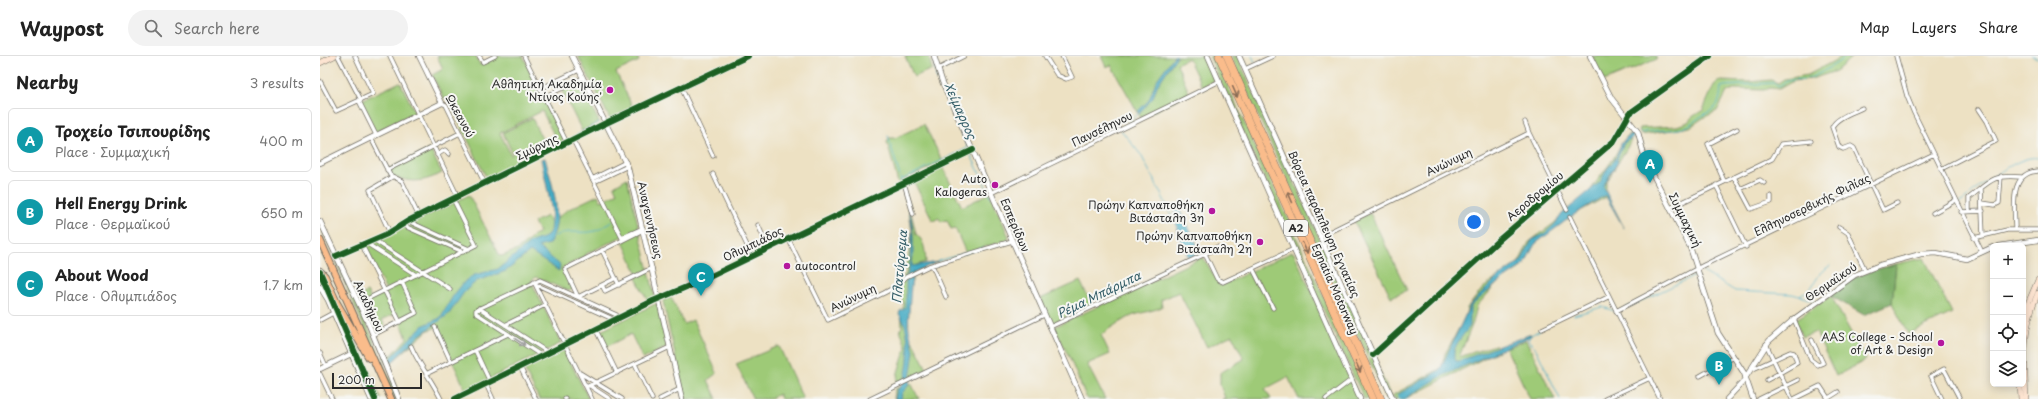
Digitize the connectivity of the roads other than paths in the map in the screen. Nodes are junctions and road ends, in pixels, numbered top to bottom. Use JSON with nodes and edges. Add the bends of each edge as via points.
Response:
{"nodes":[{"id":1,"x":334,"y":56,"type":"edge"},
{"id":2,"x":338,"y":56,"type":"edge"},
{"id":3,"x":355,"y":56,"type":"edge"},
{"id":4,"x":390,"y":56,"type":"edge"},
{"id":5,"x":420,"y":56,"type":"edge"},
{"id":6,"x":479,"y":56,"type":"edge"},
{"id":7,"x":494,"y":56,"type":"edge"},
{"id":8,"x":524,"y":56,"type":"edge"},
{"id":9,"x":572,"y":56,"type":"edge"},
{"id":10,"x":748,"y":56,"type":"edge"},
{"id":11,"x":934,"y":56,"type":"edge"},
{"id":12,"x":964,"y":56,"type":"edge"},
{"id":13,"x":1046,"y":56,"type":"edge"},
{"id":14,"x":1062,"y":56,"type":"edge"},
{"id":15,"x":1208,"y":56,"type":"edge"},
{"id":16,"x":1219,"y":56,"type":"edge"},
{"id":17,"x":1227,"y":56,"type":"edge"},
{"id":18,"x":1239,"y":56,"type":"edge"},
{"id":19,"x":1273,"y":56,"type":"edge"},
{"id":20,"x":1590,"y":56,"type":"edge"},
{"id":21,"x":1710,"y":56,"type":"edge"},
{"id":22,"x":1896,"y":56,"type":"edge"},
{"id":23,"x":324,"y":58,"type":"edge"},
{"id":24,"x":320,"y":63,"type":"edge"},
{"id":25,"x":938,"y":69,"type":"junction"},
{"id":26,"x":1245,"y":69,"type":"junction"},
{"id":27,"x":579,"y":70,"type":"junction"},
{"id":28,"x":583,"y":78,"type":"junction"},
{"id":29,"x":320,"y":81,"type":"edge"},
{"id":30,"x":1220,"y":82,"type":"junction"},
{"id":31,"x":681,"y":87,"type":"junction"},
{"id":32,"x":540,"y":89,"type":"junction"},
{"id":33,"x":544,"y":98,"type":"junction"},
{"id":34,"x":360,"y":101,"type":"junction"},
{"id":35,"x":442,"y":103,"type":"junction"},
{"id":36,"x":1862,"y":108,"type":"dead end"},
{"id":37,"x":1979,"y":109,"type":"dead end"},
{"id":38,"x":418,"y":115,"type":"junction"},
{"id":39,"x":1626,"y":119,"type":"junction"},
{"id":40,"x":1525,"y":122,"type":"dead end"},
{"id":41,"x":606,"y":123,"type":"junction"},
{"id":42,"x":1737,"y":128,"type":"dead end"},
{"id":43,"x":1529,"y":132,"type":"junction"},
{"id":44,"x":460,"y":133,"type":"junction"},
{"id":45,"x":376,"y":135,"type":"junction"},
{"id":46,"x":371,"y":138,"type":"junction"},
{"id":47,"x":573,"y":140,"type":"junction"},
{"id":48,"x":1811,"y":141,"type":"dead end"},
{"id":49,"x":567,"y":143,"type":"junction"},
{"id":50,"x":434,"y":147,"type":"junction"},
{"id":51,"x":973,"y":150,"type":"junction"},
{"id":52,"x":449,"y":154,"type":"dead end"},
{"id":53,"x":1934,"y":154,"type":"junction"},
{"id":54,"x":437,"y":155,"type":"junction"},
{"id":55,"x":713,"y":156,"type":"dead end"},
{"id":56,"x":320,"y":163,"type":"edge"},
{"id":57,"x":627,"y":164,"type":"junction"},
{"id":58,"x":1941,"y":169,"type":"junction"},
{"id":59,"x":387,"y":170,"type":"junction"},
{"id":60,"x":2038,"y":171,"type":"edge"},
{"id":61,"x":713,"y":174,"type":"dead end"},
{"id":62,"x":2001,"y":176,"type":"junction"},
{"id":63,"x":392,"y":177,"type":"junction"},
{"id":64,"x":1734,"y":177,"type":"junction"},
{"id":65,"x":2021,"y":177,"type":"junction"},
{"id":66,"x":593,"y":181,"type":"junction"},
{"id":67,"x":1724,"y":181,"type":"junction"},
{"id":68,"x":904,"y":183,"type":"junction"},
{"id":69,"x":1764,"y":183,"type":"dead end"},
{"id":70,"x":485,"y":184,"type":"junction"},
{"id":71,"x":1716,"y":185,"type":"junction"},
{"id":72,"x":1871,"y":186,"type":"junction"},
{"id":73,"x":1981,"y":188,"type":"junction"},
{"id":74,"x":1740,"y":189,"type":"junction"},
{"id":75,"x":1557,"y":190,"type":"junction"},
{"id":76,"x":991,"y":193,"type":"junction"},
{"id":77,"x":1771,"y":196,"type":"dead end"},
{"id":78,"x":458,"y":197,"type":"junction"},
{"id":79,"x":453,"y":199,"type":"junction"},
{"id":80,"x":1956,"y":200,"type":"junction"},
{"id":81,"x":1897,"y":203,"type":"dead end"},
{"id":82,"x":1982,"y":203,"type":"junction"},
{"id":83,"x":1670,"y":208,"type":"junction"},
{"id":84,"x":1567,"y":210,"type":"dead end"},
{"id":85,"x":1969,"y":211,"type":"junction"},
{"id":86,"x":1982,"y":211,"type":"junction"},
{"id":87,"x":1961,"y":212,"type":"junction"},
{"id":88,"x":1933,"y":213,"type":"dead end"},
{"id":89,"x":913,"y":214,"type":"dead end"},
{"id":90,"x":419,"y":216,"type":"junction"},
{"id":91,"x":1570,"y":217,"type":"dead end"},
{"id":92,"x":320,"y":221,"type":"edge"},
{"id":93,"x":408,"y":221,"type":"junction"},
{"id":94,"x":402,"y":225,"type":"junction"},
{"id":95,"x":758,"y":225,"type":"dead end"},
{"id":96,"x":1839,"y":227,"type":"dead end"},
{"id":97,"x":643,"y":229,"type":"junction"},
{"id":98,"x":2015,"y":230,"type":"junction"},
{"id":99,"x":2038,"y":230,"type":"edge"},
{"id":100,"x":390,"y":233,"type":"junction"},
{"id":101,"x":1983,"y":235,"type":"junction"},
{"id":102,"x":1321,"y":236,"type":"junction"},
{"id":103,"x":788,"y":238,"type":"junction"},
{"id":104,"x":1974,"y":238,"type":"junction"},
{"id":105,"x":320,"y":240,"type":"edge"},
{"id":106,"x":374,"y":240,"type":"junction"},
{"id":107,"x":623,"y":240,"type":"junction"},
{"id":108,"x":2038,"y":240,"type":"edge"},
{"id":109,"x":1012,"y":241,"type":"junction"},
{"id":110,"x":2018,"y":243,"type":"edge"},
{"id":111,"x":364,"y":244,"type":"junction"},
{"id":112,"x":768,"y":247,"type":"junction"},
{"id":113,"x":1217,"y":247,"type":"dead end"},
{"id":114,"x":1746,"y":247,"type":"junction"},
{"id":115,"x":320,"y":248,"type":"edge"},
{"id":116,"x":1990,"y":248,"type":"edge"},
{"id":117,"x":469,"y":249,"type":"junction"},
{"id":118,"x":1294,"y":249,"type":"junction"},
{"id":119,"x":602,"y":250,"type":"junction"},
{"id":120,"x":463,"y":252,"type":"junction"},
{"id":121,"x":1982,"y":252,"type":"junction"},
{"id":122,"x":1203,"y":255,"type":"junction"},
{"id":123,"x":336,"y":256,"type":"junction"},
{"id":124,"x":752,"y":256,"type":"junction"},
{"id":125,"x":932,"y":265,"type":"junction"},
{"id":126,"x":652,"y":268,"type":"junction"},
{"id":127,"x":1253,"y":269,"type":"junction"},
{"id":128,"x":1865,"y":270,"type":"junction"},
{"id":129,"x":320,"y":271,"type":"edge"},
{"id":130,"x":1697,"y":271,"type":"junction"},
{"id":131,"x":422,"y":272,"type":"junction"},
{"id":132,"x":416,"y":275,"type":"junction"},
{"id":133,"x":616,"y":278,"type":"junction"},
{"id":134,"x":2038,"y":280,"type":"edge"},
{"id":135,"x":402,"y":282,"type":"junction"},
{"id":136,"x":534,"y":283,"type":"junction"},
{"id":137,"x":602,"y":285,"type":"junction"},
{"id":138,"x":619,"y":285,"type":"junction"},
{"id":139,"x":320,"y":287,"type":"edge"},
{"id":140,"x":450,"y":289,"type":"dead end"},
{"id":141,"x":384,"y":291,"type":"junction"},
{"id":142,"x":2038,"y":293,"type":"edge"},
{"id":143,"x":322,"y":296,"type":"edge"},
{"id":144,"x":578,"y":297,"type":"junction"},
{"id":145,"x":946,"y":297,"type":"dead end"},
{"id":146,"x":1608,"y":297,"type":"junction"},
{"id":147,"x":659,"y":299,"type":"junction"},
{"id":148,"x":359,"y":303,"type":"junction"},
{"id":149,"x":545,"y":305,"type":"junction"},
{"id":150,"x":479,"y":308,"type":"junction"},
{"id":151,"x":1273,"y":308,"type":"dead end"},
{"id":152,"x":1616,"y":311,"type":"junction"},
{"id":153,"x":333,"y":313,"type":"junction"},
{"id":154,"x":1044,"y":315,"type":"junction"},
{"id":155,"x":2025,"y":315,"type":"edge"},
{"id":156,"x":621,"y":317,"type":"junction"},
{"id":157,"x":1794,"y":319,"type":"junction"},
{"id":158,"x":320,"y":320,"type":"edge"},
{"id":159,"x":615,"y":320,"type":"junction"},
{"id":160,"x":400,"y":322,"type":"junction"},
{"id":161,"x":505,"y":325,"type":"junction"},
{"id":162,"x":435,"y":327,"type":"dead end"},
{"id":163,"x":1050,"y":327,"type":"junction"},
{"id":164,"x":1542,"y":329,"type":"dead end"},
{"id":165,"x":596,"y":330,"type":"junction"},
{"id":166,"x":373,"y":334,"type":"junction"},
{"id":167,"x":508,"y":334,"type":"junction"},
{"id":168,"x":1812,"y":340,"type":"dead end"},
{"id":169,"x":1766,"y":344,"type":"junction"},
{"id":170,"x":565,"y":345,"type":"junction"},
{"id":171,"x":411,"y":346,"type":"dead end"},
{"id":172,"x":670,"y":348,"type":"junction"},
{"id":173,"x":475,"y":350,"type":"junction"},
{"id":174,"x":320,"y":353,"type":"edge"},
{"id":175,"x":549,"y":353,"type":"junction"},
{"id":176,"x":351,"y":354,"type":"junction"},
{"id":177,"x":1373,"y":355,"type":"junction"},
{"id":178,"x":542,"y":356,"type":"junction"},
{"id":179,"x":1734,"y":357,"type":"junction"},
{"id":180,"x":369,"y":358,"type":"junction"},
{"id":181,"x":1773,"y":359,"type":"junction"},
{"id":182,"x":451,"y":362,"type":"junction"},
{"id":183,"x":635,"y":364,"type":"junction"},
{"id":184,"x":326,"y":366,"type":"junction"},
{"id":185,"x":520,"y":367,"type":"junction"},
{"id":186,"x":320,"y":369,"type":"edge"},
{"id":187,"x":1750,"y":371,"type":"junction"},
{"id":188,"x":579,"y":372,"type":"junction"},
{"id":189,"x":617,"y":373,"type":"junction"},
{"id":190,"x":1780,"y":373,"type":"junction"},
{"id":191,"x":320,"y":374,"type":"edge"},
{"id":192,"x":426,"y":374,"type":"junction"},
{"id":193,"x":1700,"y":376,"type":"dead end"},
{"id":194,"x":1746,"y":377,"type":"junction"},
{"id":195,"x":1650,"y":378,"type":"junction"},
{"id":196,"x":1351,"y":380,"type":"junction"},
{"id":197,"x":1767,"y":380,"type":"dead end"},
{"id":198,"x":1798,"y":380,"type":"dead end"},
{"id":199,"x":490,"y":382,"type":"junction"},
{"id":200,"x":597,"y":383,"type":"junction"},
{"id":201,"x":486,"y":384,"type":"junction"},
{"id":202,"x":1786,"y":386,"type":"junction"},
{"id":203,"x":588,"y":387,"type":"junction"},
{"id":204,"x":2020,"y":387,"type":"edge"},
{"id":205,"x":680,"y":389,"type":"junction"},
{"id":206,"x":1838,"y":392,"type":"dead end"},
{"id":207,"x":1080,"y":398,"type":"edge"},
{"id":208,"x":332,"y":399,"type":"edge"},
{"id":209,"x":371,"y":399,"type":"edge"},
{"id":210,"x":387,"y":399,"type":"edge"},
{"id":211,"x":391,"y":399,"type":"edge"},
{"id":212,"x":399,"y":399,"type":"edge"},
{"id":213,"x":441,"y":399,"type":"edge"},
{"id":214,"x":455,"y":399,"type":"edge"},
{"id":215,"x":493,"y":399,"type":"edge"},
{"id":216,"x":536,"y":399,"type":"edge"},
{"id":217,"x":592,"y":399,"type":"edge"},
{"id":218,"x":610,"y":399,"type":"edge"},
{"id":219,"x":622,"y":399,"type":"edge"},
{"id":220,"x":652,"y":399,"type":"edge"},
{"id":221,"x":660,"y":399,"type":"edge"},
{"id":222,"x":682,"y":399,"type":"edge"},
{"id":223,"x":870,"y":399,"type":"edge"},
{"id":224,"x":1326,"y":399,"type":"edge"},
{"id":225,"x":1360,"y":399,"type":"edge"},
{"id":226,"x":1373,"y":399,"type":"edge"},
{"id":227,"x":1381,"y":399,"type":"edge"},
{"id":228,"x":1393,"y":399,"type":"edge"},
{"id":229,"x":1605,"y":399,"type":"edge"},
{"id":230,"x":1660,"y":399,"type":"edge"},
{"id":231,"x":1727,"y":399,"type":"edge"},
{"id":232,"x":1753,"y":399,"type":"edge"},
{"id":233,"x":1759,"y":399,"type":"edge"},
{"id":234,"x":1793,"y":399,"type":"edge"},
{"id":235,"x":1827,"y":399,"type":"edge"},
{"id":236,"x":1942,"y":399,"type":"edge"},
{"id":237,"x":1960,"y":399,"type":"edge"},
{"id":238,"x":2021,"y":399,"type":"edge"},
{"id":239,"x":2026,"y":399,"type":"edge"}],
"edges":[{"from":1,"to":23,"type":"main road"},
{"from":2,"to":34,"type":"street"},
{"from":3,"to":34,"type":"street","via":[[373,94]]},
{"from":4,"to":38,"type":"street"},
{"from":5,"to":35,"type":"street","name":"Ωκεανού"},
{"from":6,"to":7,"type":"street","via":[[482,62]]},
{"from":8,"to":32,"type":"street"},
{"from":9,"to":27,"type":"street","name":"Αναγεννήσεως"},
{"from":10,"to":31,"type":"street","name":"Σμύρνης"},
{"from":11,"to":25,"type":"street","name":"Εσπερίδων"},
{"from":12,"to":25,"type":"street"},
{"from":13,"to":14,"type":"street","via":[[1051,69],[1066,79],[1072,77]]},
{"from":15,"to":30,"type":"street"},
{"from":16,"to":226,"type":"highway","name":"Egnatia Motorway","number":"Α2","one_way":true},
{"from":227,"to":17,"type":"highway","name":"Egnatia Motorway","number":"Α2","one_way":true},
{"from":18,"to":26,"type":"street","name":"Βόρεια παράπλευρη Εγνατίας"},
{"from":19,"to":26,"type":"street"},
{"from":20,"to":39,"type":"street","name":"Συμμαχική","via":[[1612,99]]},
{"from":21,"to":39,"type":"street","name":"Αεροδρομίου","via":[[1630,113]]},
{"from":22,"to":53,"type":"street","via":[[1909,102]]},
{"from":23,"to":24,"type":"main road"},
{"from":25,"to":51,"type":"street","name":"Εσπερίδων"},
{"from":26,"to":102,"type":"street","name":"Βόρεια παράπλευρη Εγνατίας"},
{"from":27,"to":28,"type":"street","name":"Αναγεννήσεως"},
{"from":27,"to":32,"type":"street"},
{"from":28,"to":33,"type":"street"},
{"from":28,"to":41,"type":"street","name":"Αναγεννήσεως"},
{"from":29,"to":34,"type":"street","via":[[336,111]]},
{"from":30,"to":76,"type":"street","name":"Πανσέληνου"},
{"from":30,"to":118,"type":"street"},
{"from":31,"to":41,"type":"street","name":"Σμύρνης"},
{"from":31,"to":55,"type":"street"},
{"from":32,"to":33,"type":"street"},
{"from":33,"to":49,"type":"street"},
{"from":34,"to":45,"type":"street"},
{"from":35,"to":38,"type":"street"},
{"from":35,"to":44,"type":"street","name":"Ωκεανού","via":[[446,105]]},
{"from":36,"to":72,"type":"street","via":[[1836,121],[1832,127],[1839,147],[1854,148]]},
{"from":37,"to":58,"type":"street","via":[[1996,141]]},
{"from":38,"to":45,"type":"street"},
{"from":38,"to":50,"type":"street"},
{"from":39,"to":75,"type":"street","name":"Αεροδρομίου","via":[[1614,141]]},
{"from":39,"to":83,"type":"street","name":"Συμμαχική","via":[[1638,132],[1645,159]]},
{"from":40,"to":43,"type":"street"},
{"from":41,"to":47,"type":"street","name":"Σμύρνης"},
{"from":41,"to":57,"type":"street","name":"Αναγεννήσεως"},
{"from":42,"to":67,"type":"street","via":[[1708,144]]},
{"from":43,"to":75,"type":"street"},
{"from":43,"to":102,"type":"street","name":"Ανώνυμη"},
{"from":44,"to":50,"type":"street"},
{"from":44,"to":70,"type":"street","name":"Ωκεανού"},
{"from":45,"to":46,"type":"street"},
{"from":46,"to":56,"type":"street"},
{"from":46,"to":59,"type":"street"},
{"from":47,"to":49,"type":"street","name":"Σμύρνης"},
{"from":47,"to":66,"type":"street"},
{"from":48,"to":64,"type":"street","via":[[1781,144],[1772,158]]},
{"from":49,"to":70,"type":"street","name":"Σμύρνης"},
{"from":50,"to":54,"type":"street"},
{"from":50,"to":59,"type":"street"},
{"from":51,"to":68,"type":"street","name":"Ολυμπιάδος"},
{"from":51,"to":76,"type":"street","name":"Εσπερίδων"},
{"from":52,"to":54,"type":"street","via":[[445,150]]},
{"from":53,"to":58,"type":"street"},
{"from":53,"to":72,"type":"street","name":"Ελληνοσερβικής Φιλίας"},
{"from":54,"to":78,"type":"street"},
{"from":57,"to":66,"type":"street"},
{"from":57,"to":97,"type":"street","name":"Αναγεννήσεως"},
{"from":58,"to":80,"type":"street"},
{"from":59,"to":63,"type":"street"},
{"from":60,"to":65,"type":"street"},
{"from":61,"to":124,"type":"street"},
{"from":62,"to":65,"type":"street"},
{"from":62,"to":73,"type":"street"},
{"from":62,"to":82,"type":"street","via":[[1997,205]]},
{"from":63,"to":90,"type":"street","via":[[402,181]]},
{"from":63,"to":100,"type":"street","via":[[370,190]]},
{"from":64,"to":67,"type":"street"},
{"from":64,"to":74,"type":"street"},
{"from":65,"to":98,"type":"street","via":[[2016,188]]},
{"from":66,"to":107,"type":"street"},
{"from":67,"to":71,"type":"street"},
{"from":68,"to":89,"type":"street"},
{"from":68,"to":103,"type":"street","name":"Ολυμπιάδος"},
{"from":69,"to":74,"type":"street","via":[[1760,180]]},
{"from":70,"to":78,"type":"street","name":"Σμύρνης"},
{"from":71,"to":83,"type":"street"},
{"from":71,"to":114,"type":"street"},
{"from":72,"to":81,"type":"street","via":[[1883,210]]},
{"from":72,"to":114,"type":"street","name":"Ελληνοσερβικής Φιλίας"},
{"from":73,"to":82,"type":"street"},
{"from":73,"to":85,"type":"street","via":[[1970,198]]},
{"from":74,"to":77,"type":"street","via":[[1751,209],[1771,202]]},
{"from":75,"to":84,"type":"street"},
{"from":75,"to":177,"type":"street","name":"Αεροδρομίου"},
{"from":76,"to":109,"type":"street","name":"Εσπερίδων"},
{"from":78,"to":79,"type":"street","name":"Σμύρνης"},
{"from":79,"to":90,"type":"street","name":"Σμύρνης"},
{"from":79,"to":117,"type":"street","via":[[476,246]]},
{"from":80,"to":87,"type":"street"},
{"from":80,"to":88,"type":"street"},
{"from":82,"to":86,"type":"street"},
{"from":83,"to":130,"type":"street","name":"Συμμαχική","via":[[1687,242]]},
{"from":85,"to":86,"type":"street"},
{"from":85,"to":87,"type":"street"},
{"from":86,"to":101,"type":"street"},
{"from":87,"to":104,"type":"street"},
{"from":90,"to":93,"type":"street","name":"Σμύρνης"},
{"from":91,"to":146,"type":"street"},
{"from":92,"to":123,"type":"street","name":"Ακαδήμου"},
{"from":93,"to":94,"type":"street","name":"Σμύρνης"},
{"from":93,"to":117,"type":"street"},
{"from":94,"to":100,"type":"street","name":"Σμύρνης"},
{"from":94,"to":120,"type":"street"},
{"from":95,"to":112,"type":"street"},
{"from":96,"to":128,"type":"street","via":[[1848,233]]},
{"from":97,"to":107,"type":"street","via":[[625,236]]},
{"from":97,"to":126,"type":"street","name":"Αναγεννήσεως"},
{"from":98,"to":99,"type":"street"},
{"from":98,"to":101,"type":"street"},
{"from":100,"to":106,"type":"street","name":"Σμύρνης"},
{"from":101,"to":104,"type":"street"},
{"from":102,"to":177,"type":"street","name":"Βόρεια παράπλευρη Εγνατίας"},
{"from":103,"to":112,"type":"street","name":"Ολυμπιάδος"},
{"from":103,"to":125,"type":"street","name":"Ανώνυμη","via":[[828,320],[890,290],[906,277]]},
{"from":104,"to":121,"type":"street"},
{"from":105,"to":211,"type":"highway"},
{"from":106,"to":111,"type":"street","name":"Σμύρνης"},
{"from":106,"to":131,"type":"street"},
{"from":107,"to":119,"type":"street"},
{"from":108,"to":110,"type":"street"},
{"from":109,"to":125,"type":"street","name":"Ανώνυμη"},
{"from":109,"to":154,"type":"street","name":"Εσπερίδων"},
{"from":111,"to":123,"type":"street","name":"Σμύρνης"},
{"from":111,"to":132,"type":"street"},
{"from":111,"to":141,"type":"street"},
{"from":112,"to":124,"type":"street","name":"Ολυμπιάδος"},
{"from":113,"to":122,"type":"street"},
{"from":114,"to":130,"type":"street","name":"Ελληνοσερβικής Φιλίας","via":[[1704,265]]},
{"from":115,"to":180,"type":"highway"},
{"from":116,"to":121,"type":"street","name":"Θερμαϊκού"},
{"from":117,"to":120,"type":"street"},
{"from":118,"to":127,"type":"street"},
{"from":118,"to":196,"type":"street"},
{"from":119,"to":133,"type":"street"},
{"from":119,"to":144,"type":"street","via":[[565,268]]},
{"from":120,"to":131,"type":"street"},
{"from":121,"to":128,"type":"street","name":"Θερμαϊκού","via":[[1964,259],[1936,253],[1921,254]]},
{"from":122,"to":127,"type":"street","via":[[1206,256],[1217,279],[1222,282]]},
{"from":122,"to":163,"type":"street"},
{"from":123,"to":148,"type":"street","name":"Ακαδήμου"},
{"from":124,"to":147,"type":"street","name":"Ολυμπιάδος"},
{"from":125,"to":145,"type":"street"},
{"from":126,"to":138,"type":"street"},
{"from":126,"to":147,"type":"street","name":"Αναγεννήσεως"},
{"from":127,"to":151,"type":"street"},
{"from":128,"to":157,"type":"street","name":"Θερμαϊκού","via":[[1843,282]]},
{"from":129,"to":180,"type":"highway"},
{"from":130,"to":152,"type":"street","name":"Ελληνοσερβικής Φιλίας"},
{"from":130,"to":179,"type":"street","name":"Συμμαχική","via":[[1716,327]]},
{"from":131,"to":132,"type":"street"},
{"from":131,"to":140,"type":"street"},
{"from":132,"to":135,"type":"street"},
{"from":133,"to":137,"type":"street"},
{"from":133,"to":138,"type":"street"},
{"from":134,"to":155,"type":"main road"},
{"from":135,"to":141,"type":"street"},
{"from":135,"to":160,"type":"street","via":[[416,312]]},
{"from":136,"to":144,"type":"street","via":[[541,280]]},
{"from":136,"to":149,"type":"street"},
{"from":136,"to":150,"type":"street"},
{"from":136,"to":159,"type":"street"},
{"from":137,"to":138,"type":"street","via":[[605,291]]},
{"from":137,"to":144,"type":"street"},
{"from":139,"to":143,"type":"street"},
{"from":141,"to":148,"type":"street"},
{"from":141,"to":160,"type":"street"},
{"from":142,"to":239,"type":"main road","via":[[2026,334]]},
{"from":143,"to":153,"type":"street"},
{"from":144,"to":156,"type":"street"},
{"from":146,"to":152,"type":"street"},
{"from":146,"to":164,"type":"street"},
{"from":147,"to":156,"type":"street","name":"Ολυμπιάδος"},
{"from":147,"to":172,"type":"street","name":"Αναγεννήσεως"},
{"from":148,"to":166,"type":"street","name":"Ακαδήμου"},
{"from":149,"to":161,"type":"street"},
{"from":149,"to":170,"type":"street"},
{"from":150,"to":161,"type":"street"},
{"from":150,"to":167,"type":"street","via":[[476,313]]},
{"from":152,"to":195,"type":"street"},
{"from":153,"to":158,"type":"street"},
{"from":153,"to":176,"type":"street"},
{"from":154,"to":163,"type":"street","name":"Εσπερίδων"},
{"from":154,"to":223,"type":"street"},
{"from":156,"to":159,"type":"street","name":"Ολυμπιάδος"},
{"from":157,"to":168,"type":"street","via":[[1811,360],[1818,365],[1823,363]]},
{"from":157,"to":169,"type":"street","name":"Θερμαϊκού"},
{"from":159,"to":165,"type":"street","name":"Ολυμπιάδος"},
{"from":160,"to":166,"type":"street"},
{"from":161,"to":175,"type":"street"},
{"from":162,"to":182,"type":"street"},
{"from":163,"to":207,"type":"street","name":"Εσπερίδων"},
{"from":165,"to":170,"type":"street","name":"Ολυμπιάδος"},
{"from":165,"to":189,"type":"street"},
{"from":166,"to":212,"type":"street","name":"Ακαδήμου"},
{"from":167,"to":173,"type":"street"},
{"from":167,"to":178,"type":"street","one_way":true},
{"from":169,"to":181,"type":"street"},
{"from":169,"to":187,"type":"street","name":"Θερμαϊκού"},
{"from":170,"to":175,"type":"street","name":"Ολυμπιάδος"},
{"from":170,"to":188,"type":"street"},
{"from":171,"to":192,"type":"street"},
{"from":172,"to":183,"type":"street"},
{"from":172,"to":205,"type":"street","name":"Αναγεννήσεως"},
{"from":173,"to":182,"type":"street"},
{"from":173,"to":199,"type":"street"},
{"from":174,"to":184,"type":"street"},
{"from":175,"to":178,"type":"street","name":"Ολυμπιάδος"},
{"from":176,"to":184,"type":"street"},
{"from":176,"to":209,"type":"street"},
{"from":177,"to":228,"type":"street","name":"Βόρεια παράπλευρη Εγνατίας"},
{"from":178,"to":185,"type":"street","name":"Ολυμπιάδος"},
{"from":179,"to":193,"type":"street"},
{"from":179,"to":194,"type":"street","name":"Συμμαχική"},
{"from":180,"to":210,"type":"highway"},
{"from":181,"to":187,"type":"street"},
{"from":181,"to":190,"type":"street"},
{"from":181,"to":190,"type":"street","via":[[1790,352],[1795,354],[1797,363]]},
{"from":182,"to":192,"type":"street"},
{"from":183,"to":189,"type":"street"},
{"from":183,"to":220,"type":"street"},
{"from":184,"to":186,"type":"street"},
{"from":185,"to":199,"type":"street","name":"Ολυμπιάδος"},
{"from":185,"to":216,"type":"street"},
{"from":187,"to":194,"type":"street","name":"Θερμαϊκού"},
{"from":188,"to":200,"type":"street"},
{"from":188,"to":203,"type":"street"},
{"from":189,"to":200,"type":"street"},
{"from":190,"to":197,"type":"street"},
{"from":190,"to":202,"type":"street"},
{"from":191,"to":208,"type":"street"},
{"from":192,"to":213,"type":"street"},
{"from":194,"to":231,"type":"street","name":"Θερμαϊκού"},
{"from":194,"to":232,"type":"street","name":"Συμμαχική"},
{"from":195,"to":229,"type":"street"},
{"from":195,"to":230,"type":"street"},
{"from":196,"to":224,"type":"street"},
{"from":196,"to":225,"type":"street"},
{"from":198,"to":202,"type":"street"},
{"from":199,"to":201,"type":"street","name":"Ολυμπιάδος"},
{"from":200,"to":203,"type":"street"},
{"from":200,"to":219,"type":"street"},
{"from":201,"to":214,"type":"street","name":"Ολυμπιάδος"},
{"from":201,"to":215,"type":"street"},
{"from":202,"to":233,"type":"street"},
{"from":202,"to":234,"type":"street"},
{"from":203,"to":217,"type":"street"},
{"from":203,"to":218,"type":"street"},
{"from":204,"to":238,"type":"main road"},
{"from":205,"to":221,"type":"street"},
{"from":205,"to":222,"type":"street","name":"Αναγεννήσεως"},
{"from":206,"to":235,"type":"street"},
{"from":234,"to":235,"type":"street","via":[[1821,386]]},
{"from":236,"to":237,"type":"street","via":[[1931,376],[1945,369]]}]}
